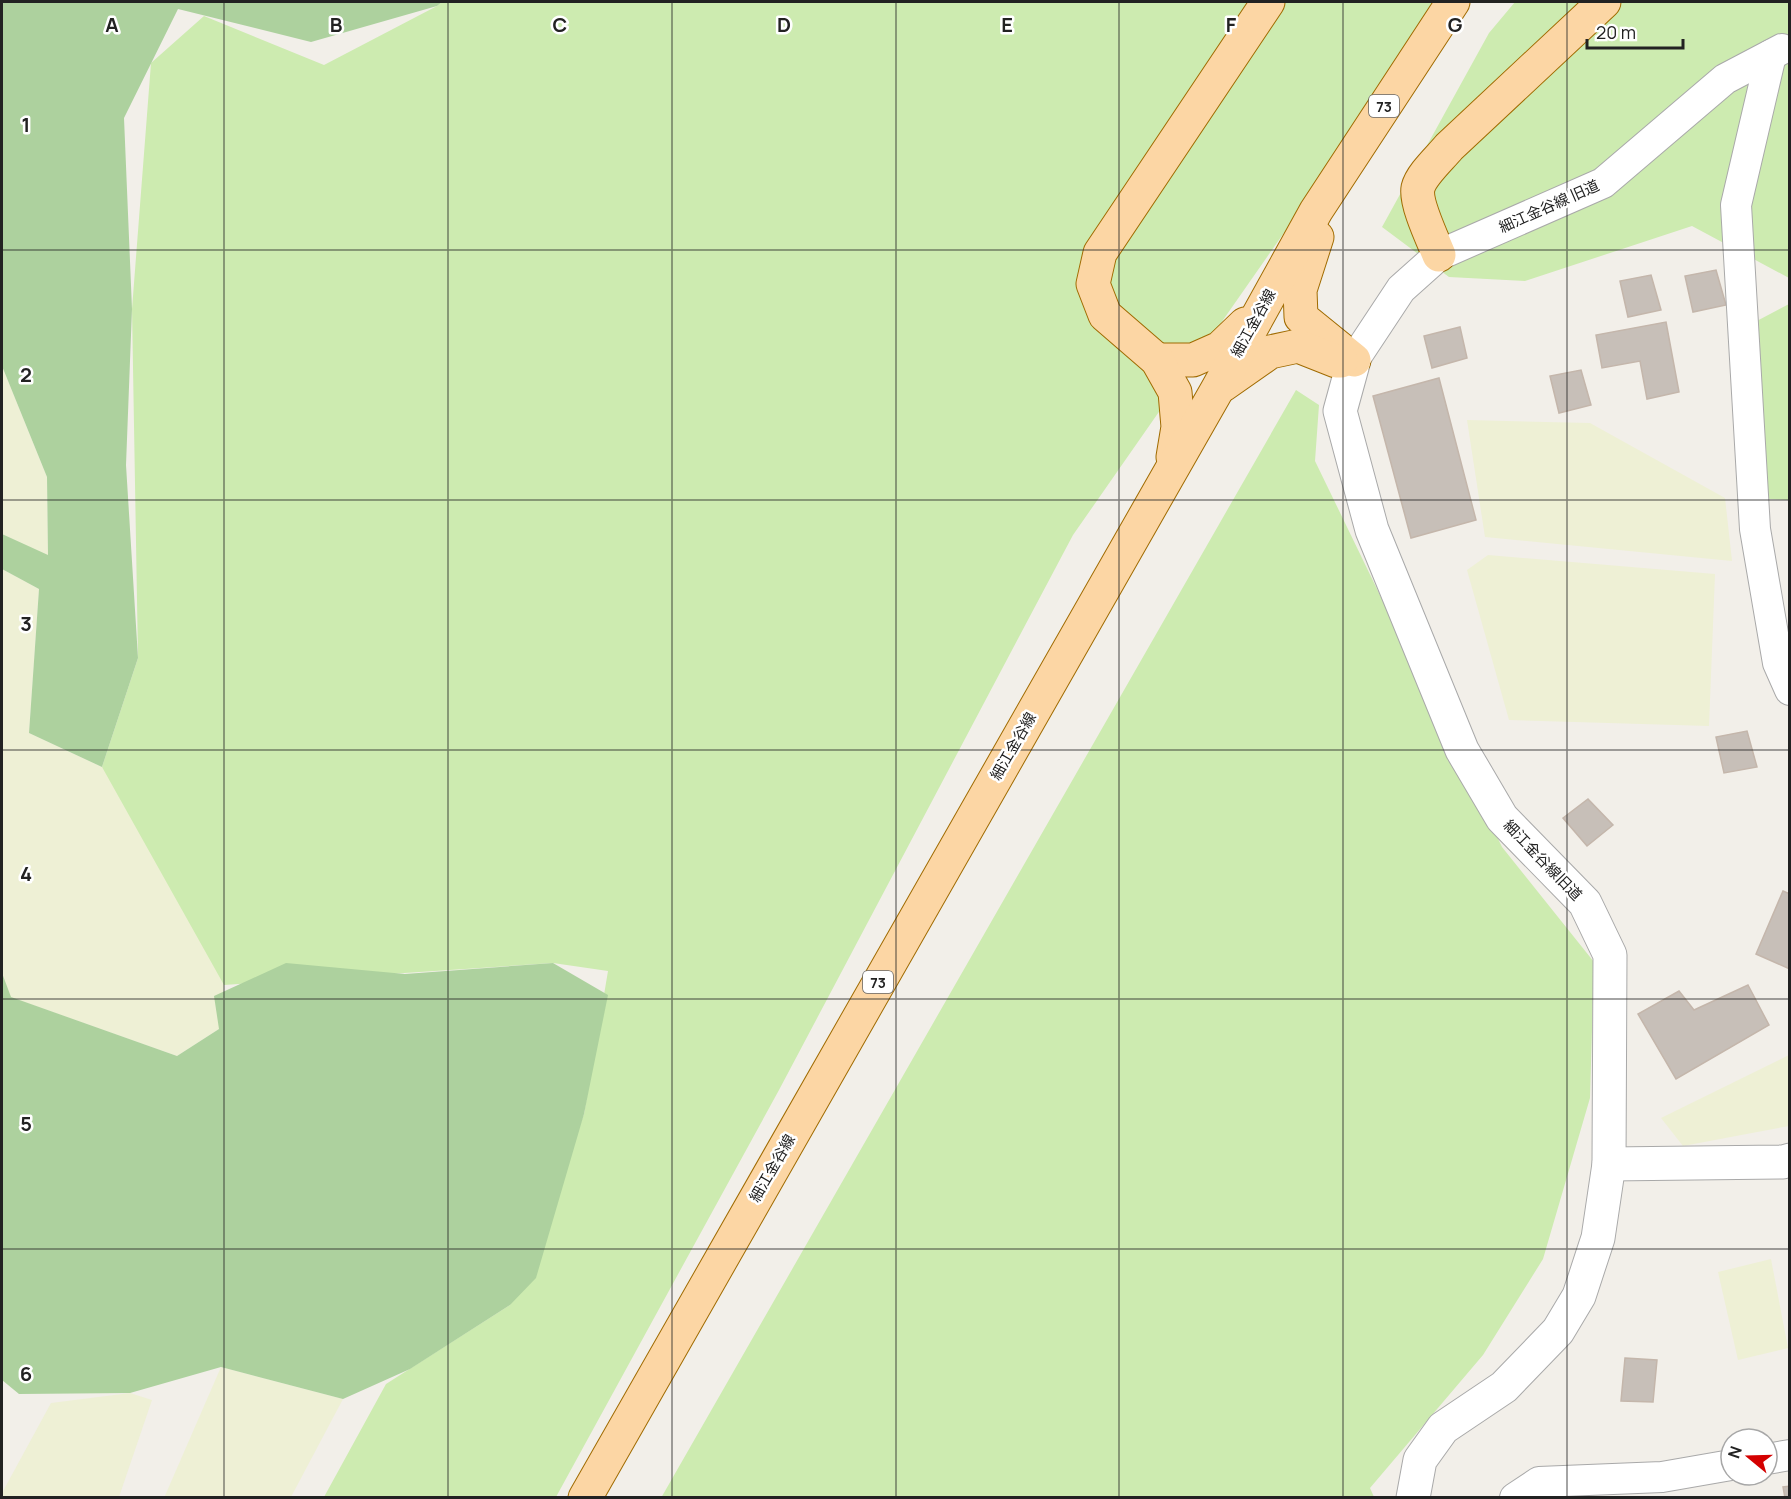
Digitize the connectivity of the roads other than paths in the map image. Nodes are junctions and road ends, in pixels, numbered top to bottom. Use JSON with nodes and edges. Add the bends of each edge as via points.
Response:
{"nodes":[{"id":1,"x":1268,"y":2,"type":"edge"},
{"id":2,"x":1453,"y":2,"type":"edge"},
{"id":3,"x":1604,"y":2,"type":"edge"},
{"id":4,"x":1780,"y":50,"type":"edge"},
{"id":5,"x":1316,"y":211,"type":"junction"},
{"id":6,"x":1439,"y":255,"type":"junction"},
{"id":7,"x":1262,"y":307,"type":"junction"},
{"id":8,"x":1157,"y":360,"type":"junction"},
{"id":9,"x":1354,"y":360,"type":"junction"},
{"id":10,"x":1217,"y":390,"type":"junction"},
{"id":11,"x":1172,"y":467,"type":"junction"},
{"id":12,"x":1790,"y":690,"type":"edge"},
{"id":13,"x":1790,"y":1160,"type":"edge"},
{"id":14,"x":1609,"y":1164,"type":"junction"},
{"id":15,"x":1719,"y":1467,"type":"edge"},
{"id":16,"x":585,"y":1497,"type":"edge"},
{"id":17,"x":1413,"y":1497,"type":"edge"},
{"id":18,"x":1515,"y":1497,"type":"edge"}],
"edges":[{"from":1,"to":8,"type":"main road","via":[[1100,253],[1093,284],[1105,315]]},
{"from":2,"to":5,"type":"main road","name":"細江金谷線","number":"73"},
{"from":3,"to":6,"type":"main road","via":[[1449,147],[1427,173],[1418,189],[1422,215]]},
{"from":4,"to":6,"type":"street","name":"細江金谷線 旧道","via":[[1725,78],[1603,183]]},
{"from":4,"to":12,"type":"street","via":[[1736,205],[1755,529],[1778,663]]},
{"from":5,"to":7,"type":"main road","name":"細江金谷線","number":"73"},
{"from":5,"to":9,"type":"main road","via":[[1317,237],[1300,290],[1301,317]]},
{"from":6,"to":9,"type":"street","name":"細江金谷線 旧道","via":[[1401,289]]},
{"from":7,"to":8,"type":"main road","via":[[1220,348],[1193,360]]},
{"from":7,"to":10,"type":"main road","name":"細江金谷線","number":"73"},
{"from":8,"to":11,"type":"main road","via":[[1174,392],[1178,427]]},
{"from":9,"to":10,"type":"main road","via":[[1336,361],[1298,346],[1270,352]]},
{"from":9,"to":14,"type":"street","name":"細江金谷線旧道","via":[[1340,411],[1372,530],[1462,750],[1502,818],[1585,903],[1610,956]]},
{"from":10,"to":11,"type":"main road","name":"細江金谷線","number":"73"},
{"from":11,"to":16,"type":"main road","name":"細江金谷線","number":"73"},
{"from":13,"to":14,"type":"street"},
{"from":14,"to":17,"type":"street","name":"細江金谷線旧道","via":[[1598,1238],[1578,1296],[1558,1330],[1504,1387],[1443,1428],[1420,1460]]},
{"from":15,"to":18,"type":"street","via":[[1662,1477],[1539,1482]]}]}
